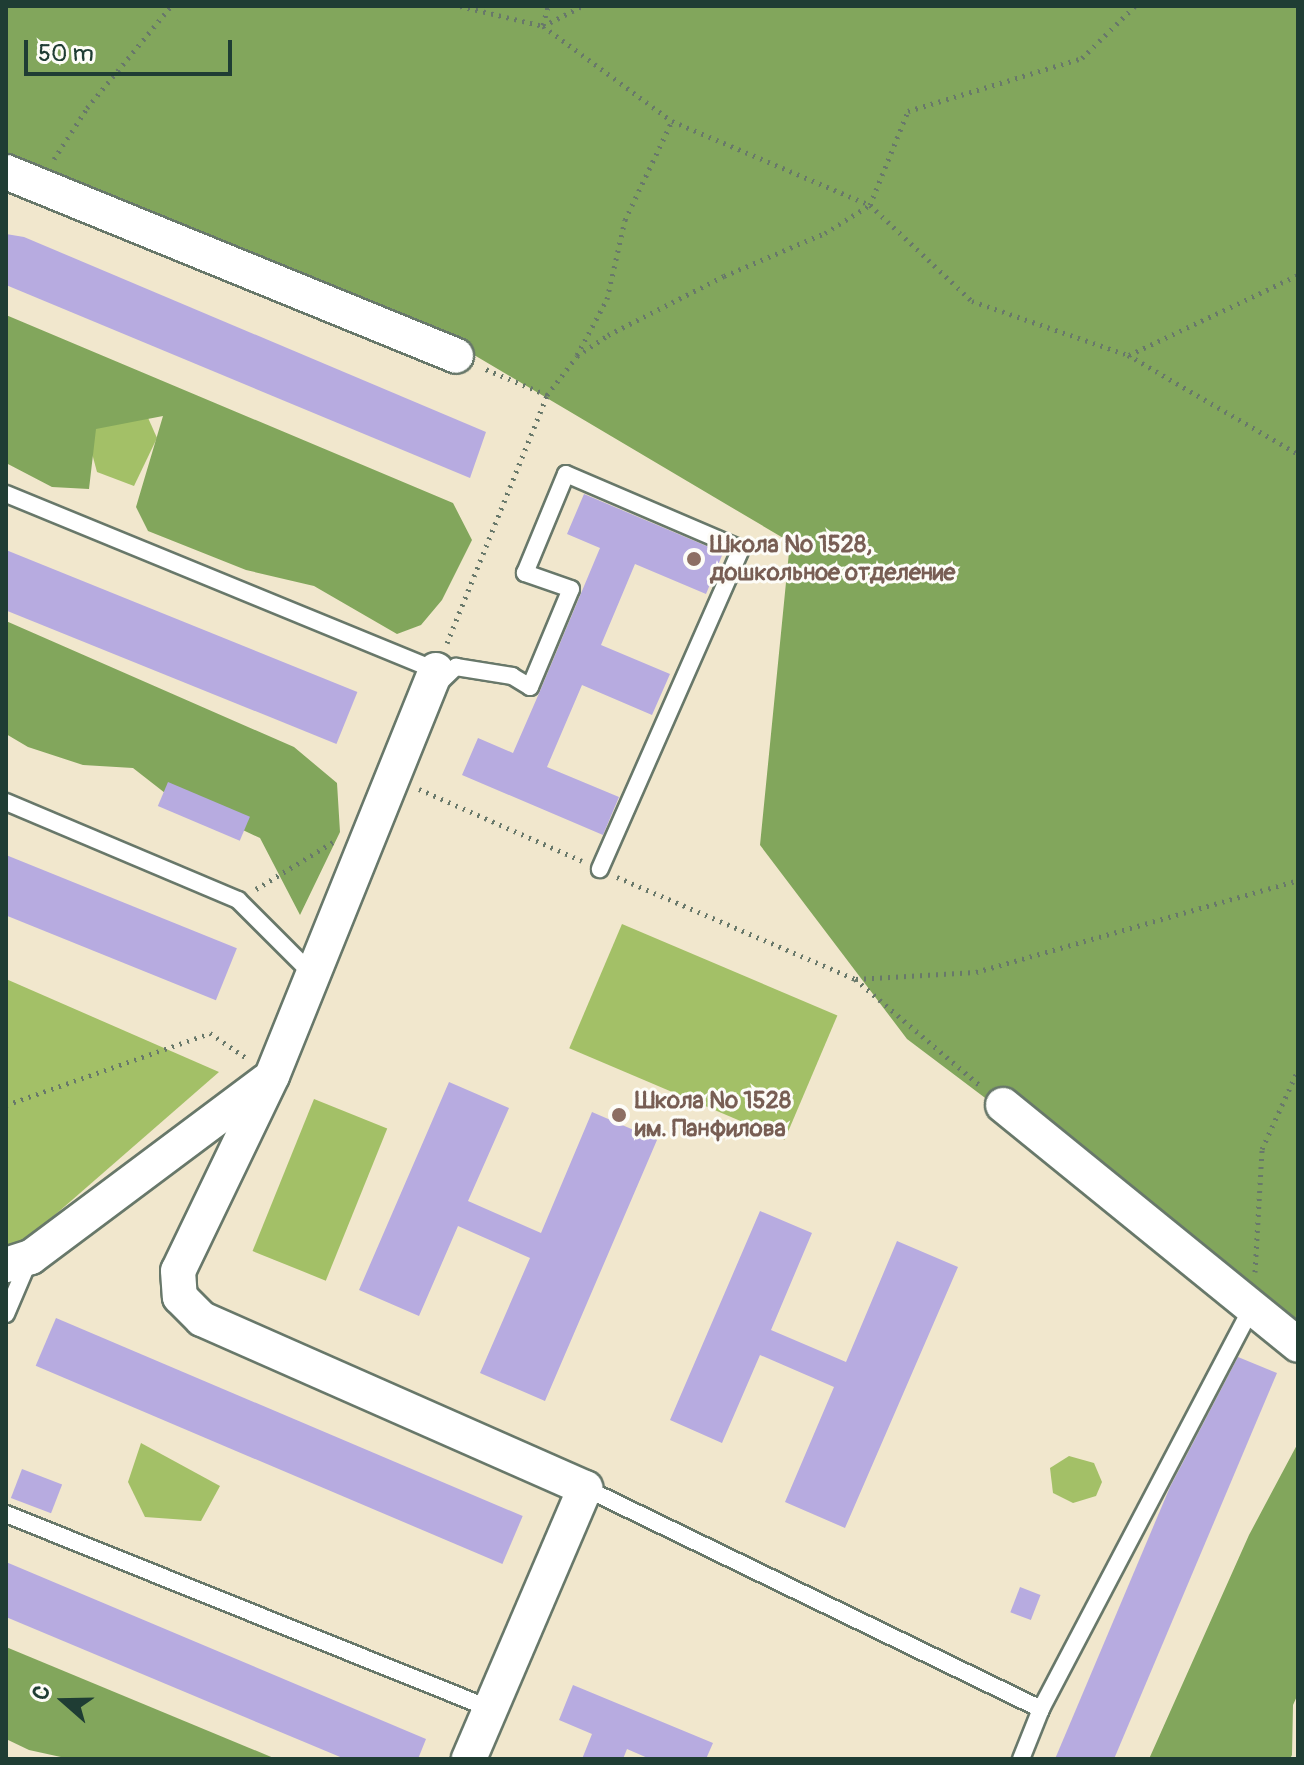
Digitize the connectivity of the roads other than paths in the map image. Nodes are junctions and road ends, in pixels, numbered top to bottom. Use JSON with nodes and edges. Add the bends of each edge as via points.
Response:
{"nodes":[{"id":1,"x":6,"y":172,"type":"edge"},
{"id":2,"x":456,"y":356,"type":"road end"},
{"id":3,"x":6,"y":494,"type":"edge"},
{"id":4,"x":431,"y":682,"type":"junction"},
{"id":5,"x":6,"y":802,"type":"edge"},
{"id":6,"x":600,"y":869,"type":"road end"},
{"id":7,"x":313,"y":975,"type":"junction"},
{"id":8,"x":272,"y":1076,"type":"junction"},
{"id":9,"x":1003,"y":1105,"type":"road end"},
{"id":10,"x":18,"y":1261,"type":"edge"},
{"id":11,"x":1254,"y":1305,"type":"junction"},
{"id":12,"x":6,"y":1314,"type":"edge"},
{"id":13,"x":1298,"y":1345,"type":"edge"},
{"id":14,"x":585,"y":1488,"type":"junction"},
{"id":15,"x":6,"y":1514,"type":"edge"},
{"id":16,"x":491,"y":1709,"type":"junction"},
{"id":17,"x":1041,"y":1709,"type":"junction"},
{"id":18,"x":469,"y":1759,"type":"edge"},
{"id":19,"x":1021,"y":1759,"type":"edge"}],
"edges":[{"from":1,"to":2,"type":"street"},
{"from":3,"to":4,"type":"lane"},
{"from":4,"to":6,"type":"lane","via":[[456,667],[512,676],[530,687],[571,589],[525,573],[566,474],[741,549]]},
{"from":4,"to":7,"type":"street"},
{"from":5,"to":7,"type":"lane","via":[[238,900]]},
{"from":7,"to":8,"type":"street"},
{"from":8,"to":10,"type":"street"},
{"from":8,"to":14,"type":"street","via":[[178,1271],[180,1297],[202,1319]]},
{"from":9,"to":11,"type":"street"},
{"from":10,"to":12,"type":"lane"},
{"from":11,"to":13,"type":"street"},
{"from":11,"to":17,"type":"lane"},
{"from":14,"to":16,"type":"street"},
{"from":14,"to":17,"type":"lane"},
{"from":15,"to":16,"type":"lane"},
{"from":16,"to":18,"type":"street"},
{"from":17,"to":19,"type":"lane"}]}
